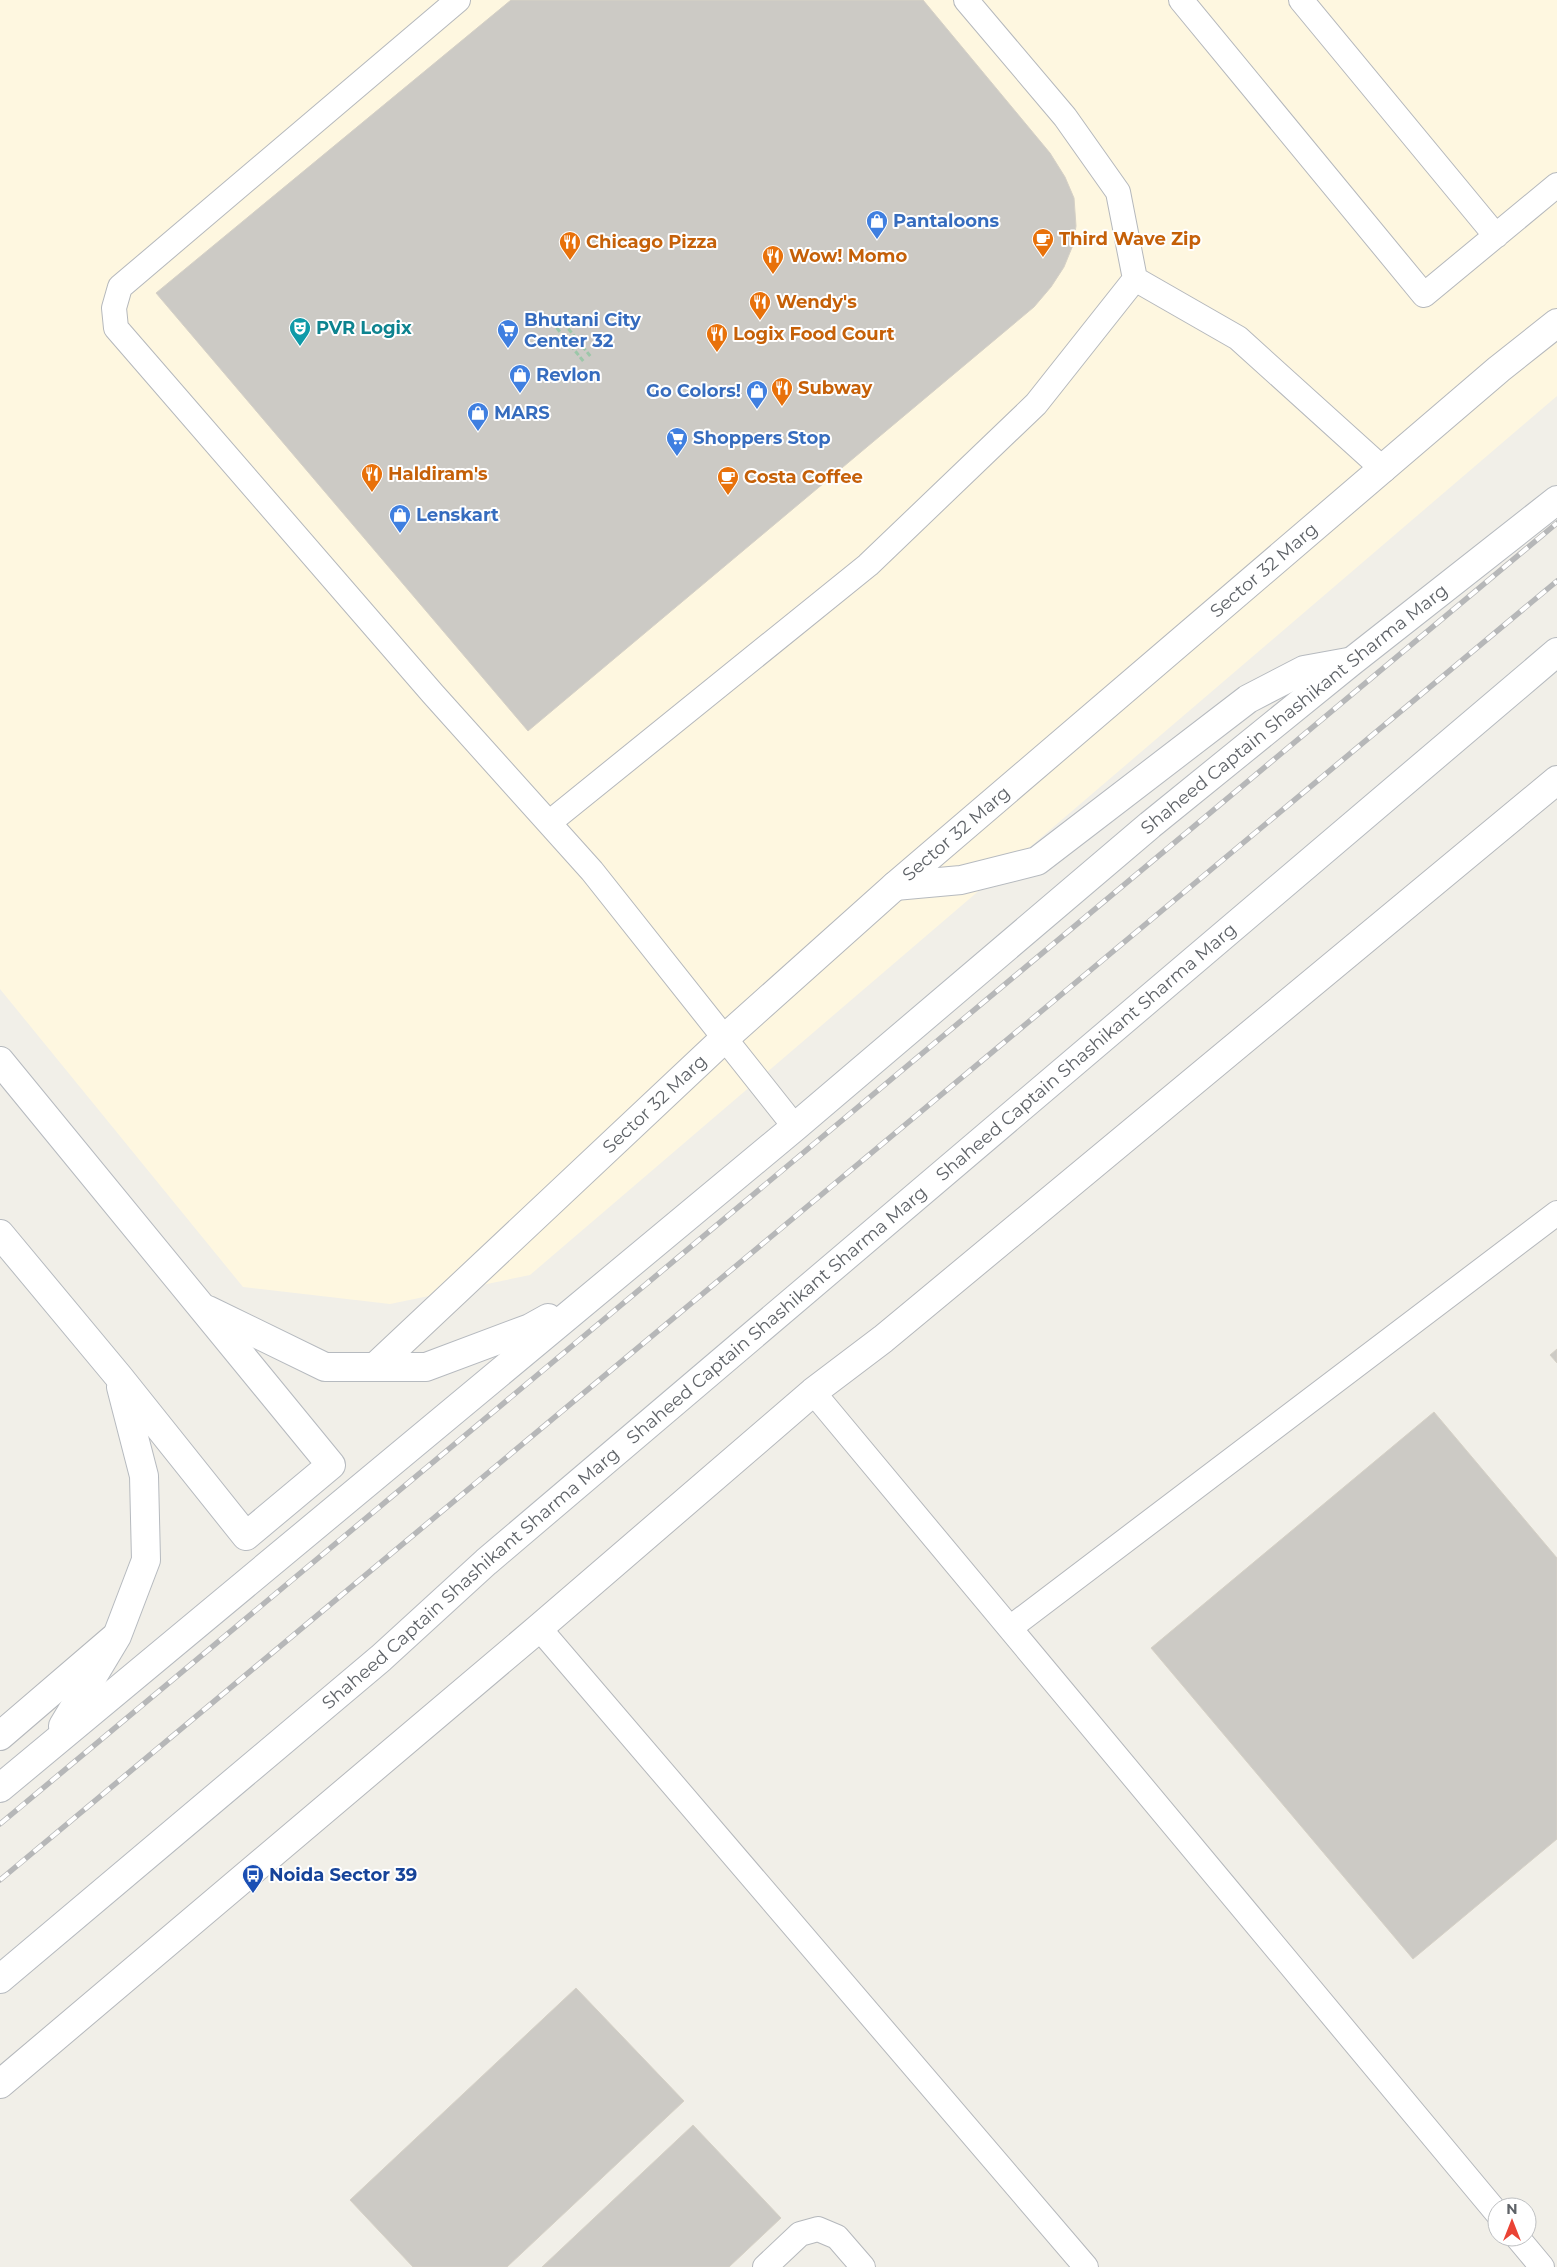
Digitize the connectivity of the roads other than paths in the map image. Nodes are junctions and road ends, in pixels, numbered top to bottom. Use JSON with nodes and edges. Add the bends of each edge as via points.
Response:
{"nodes":[{"id":1,"x":458,"y":0,"type":"edge"},
{"id":2,"x":966,"y":0,"type":"edge"},
{"id":3,"x":1181,"y":0,"type":"edge"},
{"id":4,"x":1301,"y":0,"type":"edge"},
{"id":5,"x":1557,"y":186,"type":"edge"},
{"id":6,"x":1496,"y":236,"type":"junction"},
{"id":7,"x":1135,"y":279,"type":"junction"},
{"id":8,"x":1557,"y":324,"type":"edge"},
{"id":9,"x":1384,"y":470,"type":"junction"},
{"id":10,"x":1557,"y":500,"type":"edge"},
{"id":11,"x":1557,"y":652,"type":"edge"},
{"id":12,"x":1351,"y":662,"type":"junction"},
{"id":13,"x":1557,"y":780,"type":"edge"},
{"id":14,"x":550,"y":822,"type":"junction"},
{"id":15,"x":895,"y":886,"type":"junction"},
{"id":16,"x":725,"y":1038,"type":"junction"},
{"id":17,"x":0,"y":1061,"type":"edge"},
{"id":18,"x":794,"y":1126,"type":"junction"},
{"id":19,"x":1557,"y":1213,"type":"edge"},
{"id":20,"x":0,"y":1234,"type":"edge"},
{"id":21,"x":590,"y":1296,"type":"junction"},
{"id":22,"x":200,"y":1306,"type":"junction"},
{"id":23,"x":375,"y":1367,"type":"junction"},
{"id":24,"x":119,"y":1377,"type":"junction"},
{"id":25,"x":813,"y":1392,"type":"junction"},
{"id":26,"x":539,"y":1628,"type":"junction"},
{"id":27,"x":1010,"y":1628,"type":"junction"},
{"id":28,"x":117,"y":1636,"type":"junction"},
{"id":29,"x":0,"y":1736,"type":"edge"},
{"id":30,"x":52,"y":1744,"type":"junction"},
{"id":31,"x":0,"y":1788,"type":"edge"},
{"id":32,"x":0,"y":1979,"type":"edge"},
{"id":33,"x":0,"y":2084,"type":"edge"},
{"id":34,"x":1487,"y":2202,"type":"edge"},
{"id":35,"x":1525,"y":2247,"type":"edge"},
{"id":36,"x":765,"y":2267,"type":"edge"},
{"id":37,"x":864,"y":2267,"type":"edge"},
{"id":38,"x":1086,"y":2267,"type":"edge"},
{"id":39,"x":1542,"y":2267,"type":"edge"}],
"edges":[{"from":1,"to":14,"type":"lane","via":[[120,287],[114,308],[116,328],[433,694]]},
{"from":2,"to":7,"type":"lane","via":[[1065,117],[1118,192]]},
{"from":3,"to":6,"type":"lane","via":[[1424,294]]},
{"from":4,"to":6,"type":"lane"},
{"from":5,"to":6,"type":"lane"},
{"from":7,"to":9,"type":"lane","via":[[1238,338]]},
{"from":7,"to":14,"type":"lane","via":[[1036,404],[868,565]]},
{"from":8,"to":9,"type":"main road","name":"Sector 32 Marg","via":[[1499,369]]},
{"from":9,"to":15,"type":"main road","name":"Sector 32 Marg"},
{"from":10,"to":12,"type":"main road","name":"Shaheed Captain Shashikant Sharma Marg"},
{"from":11,"to":32,"type":"main road","name":"Shaheed Captain Shashikant Sharma Marg","via":[[486,1562],[381,1658]]},
{"from":12,"to":15,"type":"main road","via":[[1304,670],[1248,700],[1038,861],[961,880]]},
{"from":12,"to":18,"type":"main road","name":"Shaheed Captain Shashikant Sharma Marg","via":[[1150,825]]},
{"from":13,"to":25,"type":"main road","via":[[883,1339]]},
{"from":14,"to":16,"type":"lane"},
{"from":15,"to":16,"type":"main road","name":"Sector 32 Marg"},
{"from":16,"to":18,"type":"lane"},
{"from":16,"to":23,"type":"main road","name":"Sector 32 Marg"},
{"from":17,"to":22,"type":"main road"},
{"from":18,"to":21,"type":"main road","name":"Shaheed Captain Shashikant Sharma Marg"},
{"from":19,"to":27,"type":"lane"},
{"from":20,"to":24,"type":"main road"},
{"from":21,"to":23,"type":"main road","via":[[530,1328],[426,1367]]},
{"from":21,"to":30,"type":"main road","name":"Shaheed Captain Shashikant Sharma Marg"},
{"from":22,"to":23,"type":"main road","via":[[325,1367]]},
{"from":22,"to":24,"type":"main road","via":[[331,1465],[246,1536]]},
{"from":24,"to":28,"type":"main road","via":[[144,1476],[146,1560]]},
{"from":25,"to":26,"type":"main road"},
{"from":25,"to":27,"type":"lane"},
{"from":26,"to":33,"type":"main road"},
{"from":26,"to":38,"type":"lane"},
{"from":27,"to":34,"type":"lane"},
{"from":28,"to":29,"type":"main road"},
{"from":28,"to":30,"type":"main road"},
{"from":30,"to":31,"type":"main road","name":"Shaheed Captain Shashikant Sharma Marg"},
{"from":35,"to":39,"type":"lane"},
{"from":36,"to":37,"type":"lane","via":[[800,2234],[818,2229],[837,2237]]}]}
